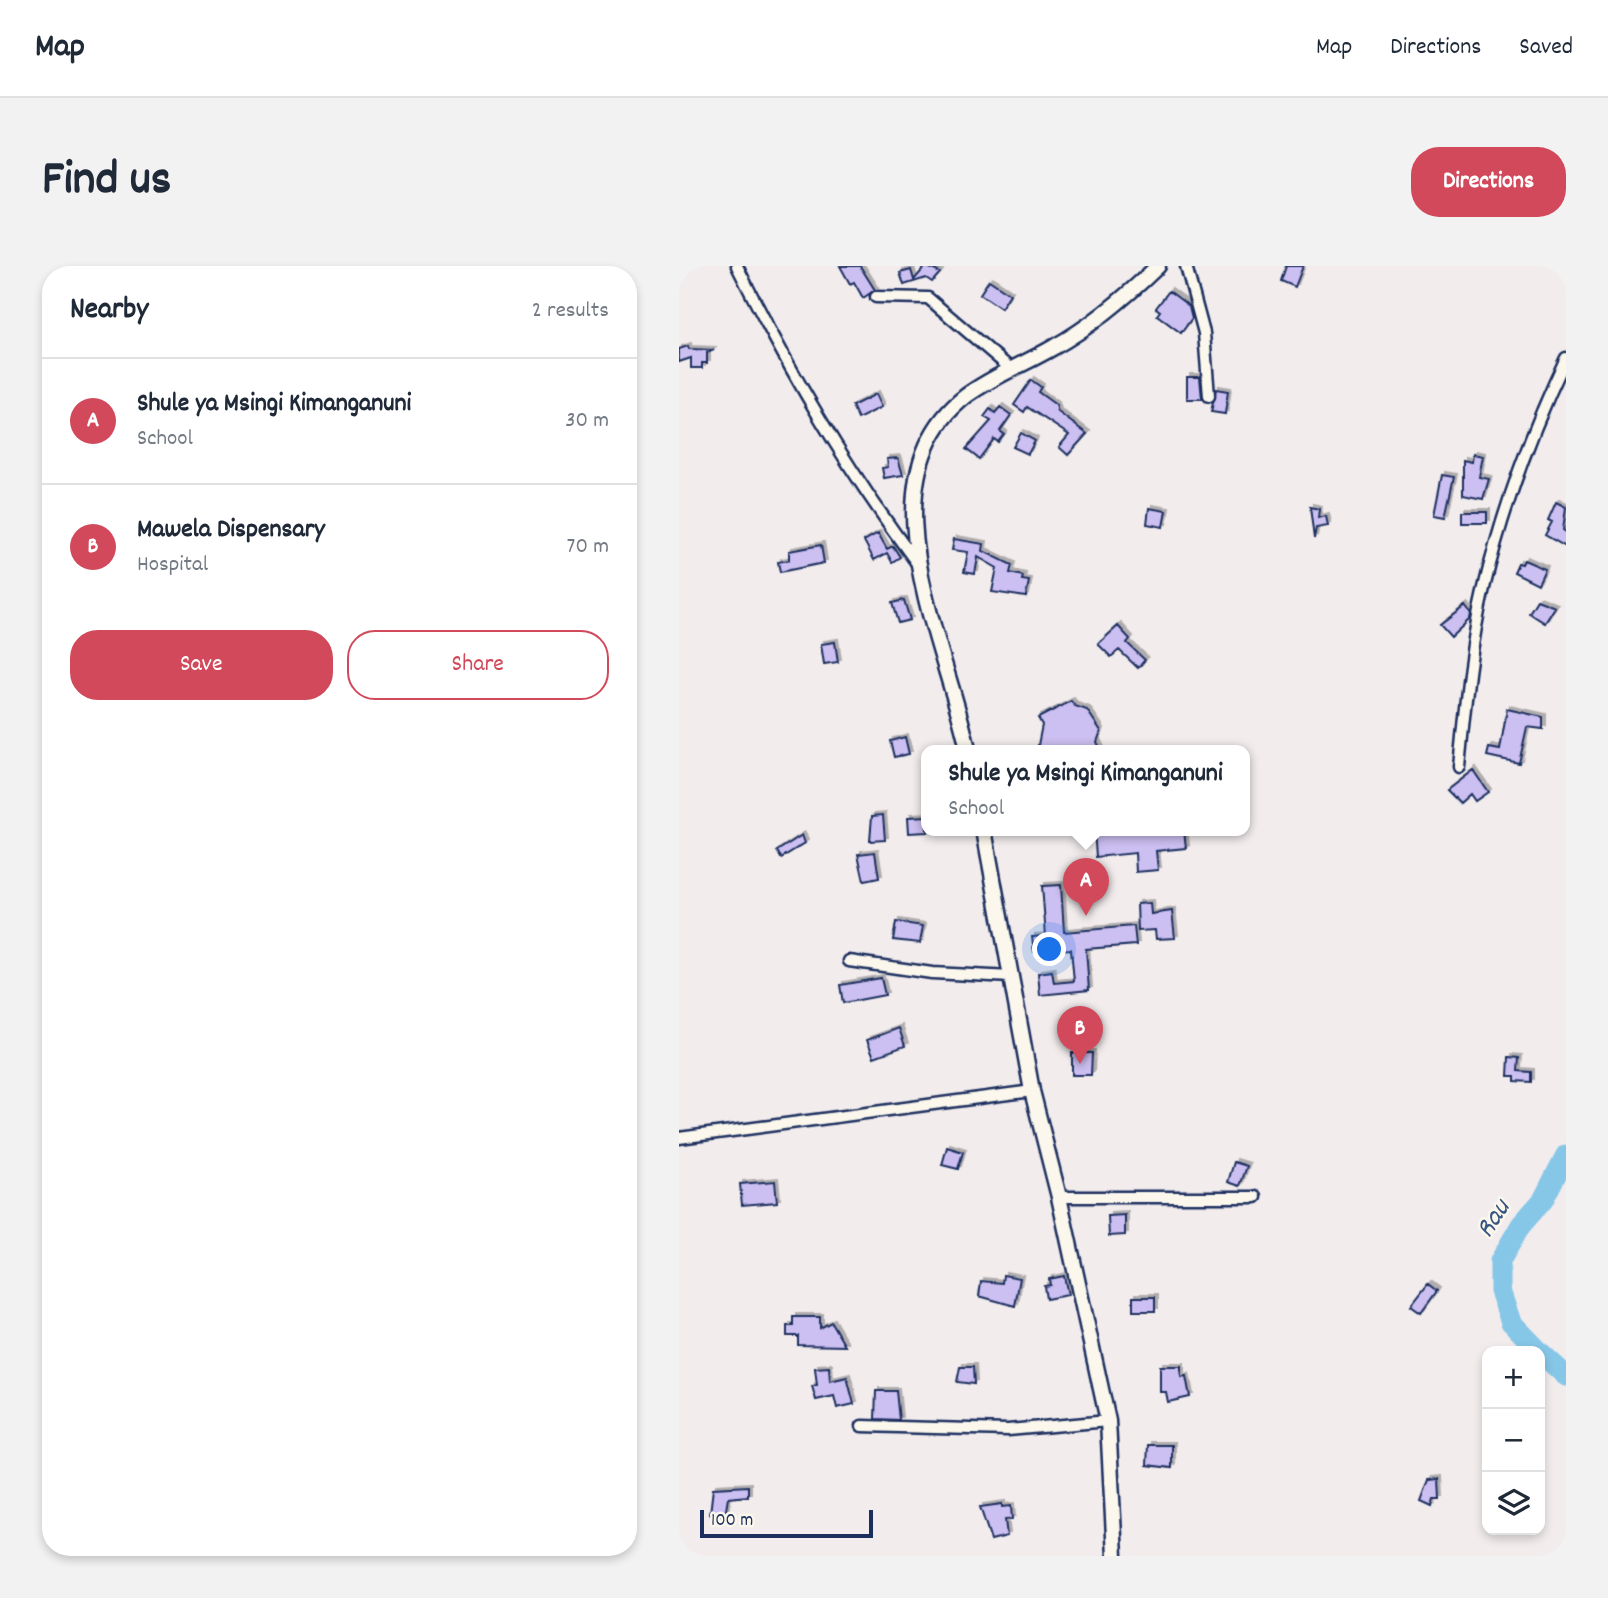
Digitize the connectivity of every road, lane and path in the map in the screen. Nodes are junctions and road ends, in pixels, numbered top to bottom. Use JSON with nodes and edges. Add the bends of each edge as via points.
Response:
{"nodes":[{"id":1,"x":737,"y":266,"type":"edge"},
{"id":2,"x":1159,"y":266,"type":"edge"},
{"id":3,"x":1186,"y":266,"type":"edge"},
{"id":4,"x":876,"y":297,"type":"dead end"},
{"id":5,"x":1566,"y":358,"type":"edge"},
{"id":6,"x":1011,"y":369,"type":"junction"},
{"id":7,"x":1209,"y":396,"type":"dead end"},
{"id":8,"x":916,"y":562,"type":"junction"},
{"id":9,"x":967,"y":745,"type":"edge"},
{"id":10,"x":1459,"y":767,"type":"dead end"},
{"id":11,"x":985,"y":836,"type":"edge"},
{"id":12,"x":849,"y":961,"type":"dead end"},
{"id":13,"x":1012,"y":977,"type":"junction"},
{"id":14,"x":1032,"y":1091,"type":"junction"},
{"id":15,"x":679,"y":1138,"type":"edge"},
{"id":16,"x":1059,"y":1197,"type":"junction"},
{"id":17,"x":1256,"y":1197,"type":"dead end"},
{"id":18,"x":1108,"y":1420,"type":"junction"},
{"id":19,"x":862,"y":1426,"type":"dead end"},
{"id":20,"x":1115,"y":1556,"type":"edge"}],
"edges":[{"from":1,"to":8,"type":"street","via":[[841,457]]},
{"from":2,"to":6,"type":"street","via":[[1079,332]]},
{"from":3,"to":7,"type":"street","via":[[1204,333]]},
{"from":4,"to":6,"type":"street","via":[[928,298]]},
{"from":5,"to":10,"type":"street","via":[[1538,417],[1510,495],[1484,589],[1471,654]]},
{"from":6,"to":8,"type":"street","via":[[966,397],[928,443],[914,505]]},
{"from":8,"to":9,"type":"street"},
{"from":11,"to":13,"type":"street"},
{"from":12,"to":13,"type":"street"},
{"from":13,"to":14,"type":"street"},
{"from":14,"to":15,"type":"street"},
{"from":14,"to":16,"type":"street"},
{"from":16,"to":17,"type":"street"},
{"from":16,"to":18,"type":"street"},
{"from":18,"to":19,"type":"street","via":[[1009,1430]]},
{"from":18,"to":20,"type":"street"}]}
